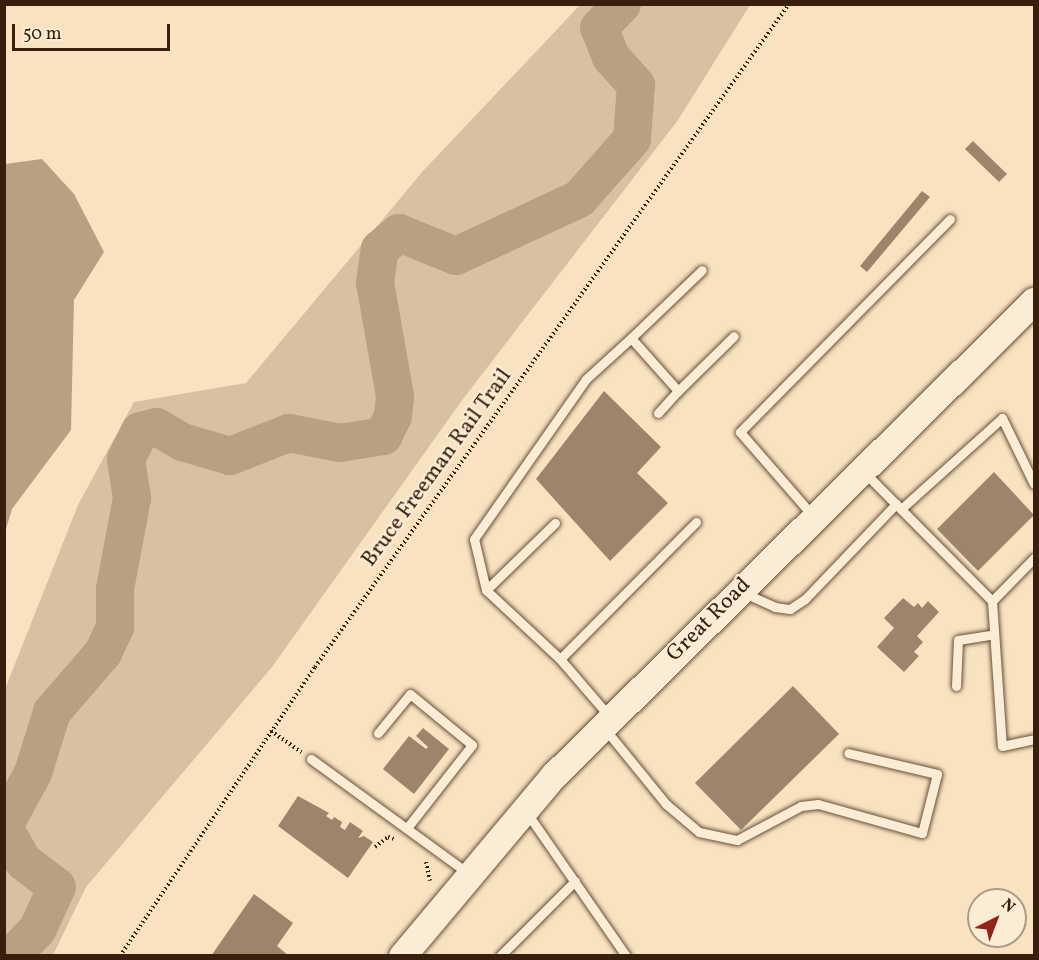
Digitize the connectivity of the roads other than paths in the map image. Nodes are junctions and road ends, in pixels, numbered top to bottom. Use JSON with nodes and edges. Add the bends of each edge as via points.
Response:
{"nodes":[{"id":1,"x":950,"y":219,"type":"dead end"},
{"id":2,"x":702,"y":270,"type":"dead end"},
{"id":3,"x":1035,"y":301,"type":"edge"},
{"id":4,"x":734,"y":336,"type":"dead end"},
{"id":5,"x":631,"y":338,"type":"junction"},
{"id":6,"x":678,"y":391,"type":"junction"},
{"id":7,"x":658,"y":413,"type":"dead end"},
{"id":8,"x":861,"y":468,"type":"junction"},
{"id":9,"x":1035,"y":484,"type":"edge"},
{"id":10,"x":899,"y":507,"type":"junction"},
{"id":11,"x":813,"y":516,"type":"junction"},
{"id":12,"x":696,"y":522,"type":"dead end"},
{"id":13,"x":555,"y":523,"type":"dead end"},
{"id":14,"x":1034,"y":560,"type":"edge"},
{"id":15,"x":486,"y":590,"type":"junction"},
{"id":16,"x":738,"y":590,"type":"junction"},
{"id":17,"x":992,"y":601,"type":"junction"},
{"id":18,"x":994,"y":634,"type":"junction"},
{"id":19,"x":560,"y":659,"type":"junction"},
{"id":20,"x":956,"y":686,"type":"dead end"},
{"id":21,"x":606,"y":722,"type":"junction"},
{"id":22,"x":378,"y":733,"type":"dead end"},
{"id":23,"x":1035,"y":739,"type":"edge"},
{"id":24,"x":848,"y":753,"type":"dead end"},
{"id":25,"x":311,"y":759,"type":"road end"},
{"id":26,"x":524,"y":808,"type":"junction"},
{"id":27,"x":407,"y":828,"type":"junction"},
{"id":28,"x":468,"y":873,"type":"junction"},
{"id":29,"x":575,"y":881,"type":"junction"},
{"id":30,"x":402,"y":956,"type":"edge"},
{"id":31,"x":500,"y":956,"type":"edge"},
{"id":32,"x":626,"y":956,"type":"edge"}],
"edges":[{"from":1,"to":11,"type":"lane","via":[[740,432]]},
{"from":2,"to":5,"type":"lane"},
{"from":3,"to":8,"type":"main road","name":"Great Road"},
{"from":4,"to":6,"type":"lane"},
{"from":5,"to":6,"type":"lane"},
{"from":5,"to":15,"type":"lane","via":[[585,379],[474,539]]},
{"from":6,"to":7,"type":"lane"},
{"from":8,"to":10,"type":"lane"},
{"from":8,"to":11,"type":"main road","name":"Great Road"},
{"from":9,"to":10,"type":"lane","via":[[1002,418]]},
{"from":10,"to":16,"type":"lane","via":[[790,609],[775,607]]},
{"from":10,"to":17,"type":"lane"},
{"from":11,"to":16,"type":"main road","name":"Great Road"},
{"from":12,"to":19,"type":"lane"},
{"from":13,"to":15,"type":"lane"},
{"from":14,"to":17,"type":"lane"},
{"from":15,"to":19,"type":"lane"},
{"from":16,"to":21,"type":"main road","name":"Great Road"},
{"from":17,"to":18,"type":"lane"},
{"from":18,"to":20,"type":"lane","via":[[958,640]]},
{"from":18,"to":23,"type":"lane","via":[[1002,746]]},
{"from":19,"to":21,"type":"lane"},
{"from":21,"to":24,"type":"lane","via":[[666,804],[699,832],[737,840],[801,806],[818,804],[921,833],[937,774]]},
{"from":21,"to":26,"type":"main road","name":"Great Road"},
{"from":22,"to":27,"type":"lane","via":[[410,694],[472,745]]},
{"from":25,"to":27,"type":"lane"},
{"from":26,"to":28,"type":"main road","name":"Great Road"},
{"from":26,"to":29,"type":"lane"},
{"from":27,"to":28,"type":"lane"},
{"from":28,"to":30,"type":"main road","name":"Great Road"},
{"from":29,"to":31,"type":"lane"},
{"from":29,"to":32,"type":"lane"}]}
